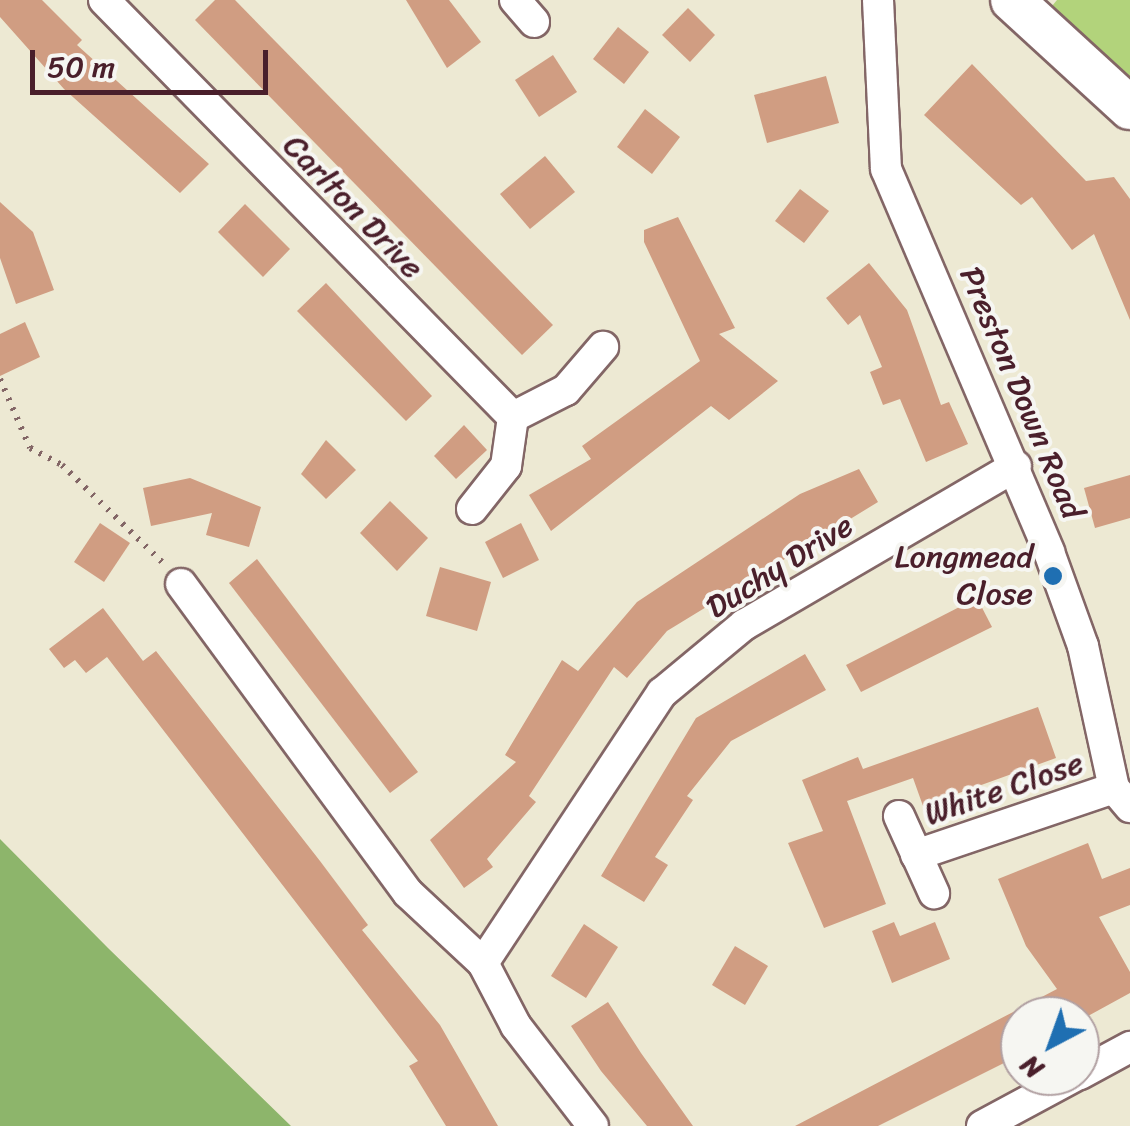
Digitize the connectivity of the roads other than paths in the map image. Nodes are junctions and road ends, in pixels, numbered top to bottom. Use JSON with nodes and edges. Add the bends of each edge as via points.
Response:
{"nodes":[{"id":1,"x":104,"y":0,"type":"edge"},
{"id":2,"x":878,"y":0,"type":"edge"},
{"id":3,"x":1012,"y":0,"type":"edge"},
{"id":4,"x":1130,"y":108,"type":"edge"},
{"id":5,"x":604,"y":347,"type":"dead end"},
{"id":6,"x":513,"y":417,"type":"junction"},
{"id":7,"x":1016,"y":466,"type":"junction"},
{"id":8,"x":472,"y":509,"type":"dead end"},
{"id":9,"x":181,"y":584,"type":"road end"},
{"id":10,"x":1122,"y":798,"type":"edge"},
{"id":11,"x":900,"y":816,"type":"dead end"},
{"id":12,"x":916,"y":855,"type":"junction"},
{"id":13,"x":934,"y":894,"type":"dead end"},
{"id":14,"x":483,"y":964,"type":"junction"},
{"id":15,"x":1130,"y":1046,"type":"edge"},
{"id":16,"x":1100,"y":1063,"type":"edge"},
{"id":17,"x":1038,"y":1096,"type":"edge"},
{"id":18,"x":592,"y":1126,"type":"edge"},
{"id":19,"x":982,"y":1126,"type":"edge"}],
"edges":[{"from":1,"to":6,"type":"street","name":"Carlton Drive"},
{"from":2,"to":7,"type":"street","name":"Preston Down Road","via":[[886,169]]},
{"from":3,"to":4,"type":"street"},
{"from":5,"to":6,"type":"street","via":[[566,390]]},
{"from":6,"to":8,"type":"street","via":[[506,466]]},
{"from":7,"to":10,"type":"street","name":"Preston Down Road","via":[[1083,646]]},
{"from":7,"to":14,"type":"street","name":"Duchy Drive","via":[[744,625],[662,693]]},
{"from":9,"to":14,"type":"street","via":[[408,893]]},
{"from":10,"to":12,"type":"street","name":"White Close"},
{"from":11,"to":12,"type":"street","name":"White Close"},
{"from":12,"to":13,"type":"street","name":"White Close"},
{"from":14,"to":18,"type":"street","via":[[516,1026]]},
{"from":15,"to":16,"type":"street"},
{"from":17,"to":19,"type":"street"}]}
